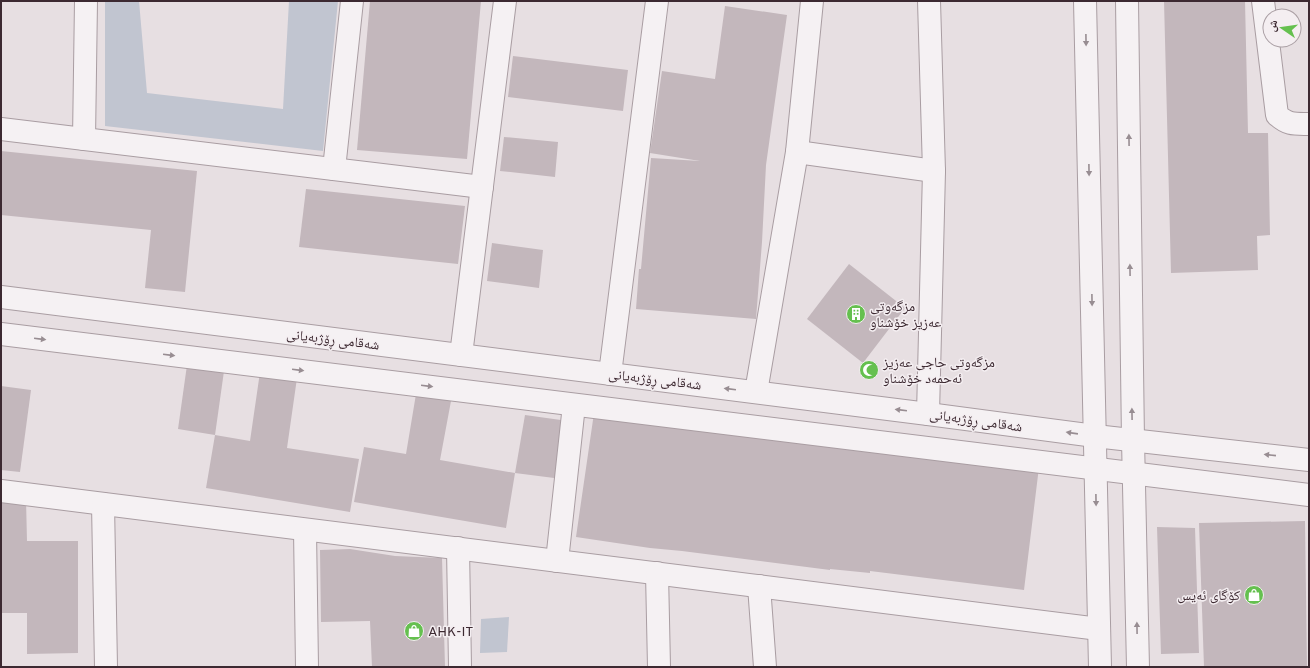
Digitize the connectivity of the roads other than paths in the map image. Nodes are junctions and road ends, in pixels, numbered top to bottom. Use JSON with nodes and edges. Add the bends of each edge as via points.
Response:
{"nodes":[{"id":1,"x":86,"y":1,"type":"edge"},
{"id":2,"x":352,"y":1,"type":"edge"},
{"id":3,"x":505,"y":1,"type":"edge"},
{"id":4,"x":657,"y":1,"type":"edge"},
{"id":5,"x":812,"y":1,"type":"edge"},
{"id":6,"x":929,"y":1,"type":"edge"},
{"id":7,"x":1085,"y":1,"type":"edge"},
{"id":8,"x":1127,"y":1,"type":"edge"},
{"id":9,"x":1263,"y":1,"type":"edge"},
{"id":10,"x":1309,"y":124,"type":"edge"},
{"id":11,"x":1,"y":129,"type":"edge"},
{"id":12,"x":84,"y":139,"type":"junction"},
{"id":13,"x":797,"y":152,"type":"junction"},
{"id":14,"x":334,"y":169,"type":"junction"},
{"id":15,"x":934,"y":171,"type":"junction"},
{"id":16,"x":482,"y":187,"type":"junction"},
{"id":17,"x":1,"y":298,"type":"edge"},
{"id":18,"x":1,"y":334,"type":"edge"},
{"id":19,"x":325,"y":338,"type":"junction"},
{"id":20,"x":461,"y":355,"type":"junction"},
{"id":21,"x":321,"y":373,"type":"junction"},
{"id":22,"x":610,"y":374,"type":"junction"},
{"id":23,"x":756,"y":392,"type":"junction"},
{"id":24,"x":574,"y":405,"type":"junction"},
{"id":25,"x":928,"y":414,"type":"junction"},
{"id":26,"x":1095,"y":436,"type":"junction"},
{"id":27,"x":1133,"y":440,"type":"junction"},
{"id":28,"x":1309,"y":460,"type":"edge"},
{"id":29,"x":1096,"y":469,"type":"junction"},
{"id":30,"x":1134,"y":473,"type":"junction"},
{"id":31,"x":1,"y":491,"type":"edge"},
{"id":32,"x":1309,"y":494,"type":"edge"},
{"id":33,"x":103,"y":504,"type":"junction"},
{"id":34,"x":306,"y":530,"type":"junction"},
{"id":35,"x":458,"y":548,"type":"junction"},
{"id":36,"x":557,"y":561,"type":"junction"},
{"id":37,"x":657,"y":573,"type":"junction"},
{"id":38,"x":758,"y":586,"type":"junction"},
{"id":39,"x":1099,"y":629,"type":"junction"},
{"id":40,"x":106,"y":667,"type":"edge"},
{"id":41,"x":307,"y":667,"type":"edge"},
{"id":42,"x":460,"y":667,"type":"edge"},
{"id":43,"x":659,"y":667,"type":"edge"},
{"id":44,"x":765,"y":667,"type":"edge"},
{"id":45,"x":1100,"y":667,"type":"edge"},
{"id":46,"x":1138,"y":667,"type":"edge"}],
"edges":[{"from":1,"to":12,"type":"street"},
{"from":2,"to":14,"type":"street"},
{"from":3,"to":16,"type":"street"},
{"from":4,"to":22,"type":"street"},
{"from":5,"to":13,"type":"street"},
{"from":6,"to":15,"type":"street"},
{"from":7,"to":26,"type":"street","one_way":true},
{"from":27,"to":8,"type":"street","one_way":true},
{"from":9,"to":10,"type":"street","via":[[1277,115],[1293,124]]},
{"from":11,"to":12,"type":"street"},
{"from":12,"to":14,"type":"street"},
{"from":13,"to":15,"type":"street"},
{"from":13,"to":23,"type":"street"},
{"from":14,"to":16,"type":"street"},
{"from":15,"to":25,"type":"street"},
{"from":16,"to":20,"type":"street"},
{"from":17,"to":19,"type":"street","name":"شەقامی ڕۆژبەیانی"},
{"from":18,"to":21,"type":"street","one_way":true},
{"from":19,"to":20,"type":"street","name":"شەقامی ڕۆژبەیانی"},
{"from":19,"to":21,"type":"street"},
{"from":20,"to":22,"type":"street","name":"شەقامی ڕۆژبەیانی"},
{"from":21,"to":24,"type":"street","one_way":true},
{"from":23,"to":22,"type":"street","name":"شەقامی ڕۆژبەیانی","one_way":true},
{"from":25,"to":23,"type":"street","name":"شەقامی ڕۆژبەیانی","one_way":true},
{"from":24,"to":29,"type":"street"},
{"from":24,"to":36,"type":"street"},
{"from":26,"to":25,"type":"street","name":"شەقامی ڕۆژبەیانی","one_way":true},
{"from":26,"to":27,"type":"street","name":"شەقامی ڕۆژبەیانی"},
{"from":26,"to":29,"type":"street"},
{"from":28,"to":27,"type":"street","name":"شەقامی ڕۆژبەیانی","one_way":true},
{"from":27,"to":30,"type":"street"},
{"from":29,"to":30,"type":"street"},
{"from":29,"to":39,"type":"street","one_way":true},
{"from":30,"to":32,"type":"street"},
{"from":46,"to":30,"type":"street","one_way":true},
{"from":31,"to":33,"type":"street"},
{"from":33,"to":34,"type":"street"},
{"from":33,"to":40,"type":"street"},
{"from":34,"to":35,"type":"street"},
{"from":34,"to":41,"type":"street"},
{"from":35,"to":36,"type":"street"},
{"from":35,"to":42,"type":"street"},
{"from":36,"to":37,"type":"street"},
{"from":37,"to":38,"type":"street"},
{"from":37,"to":43,"type":"street"},
{"from":38,"to":39,"type":"street"},
{"from":38,"to":44,"type":"street"},
{"from":39,"to":45,"type":"street"}]}
